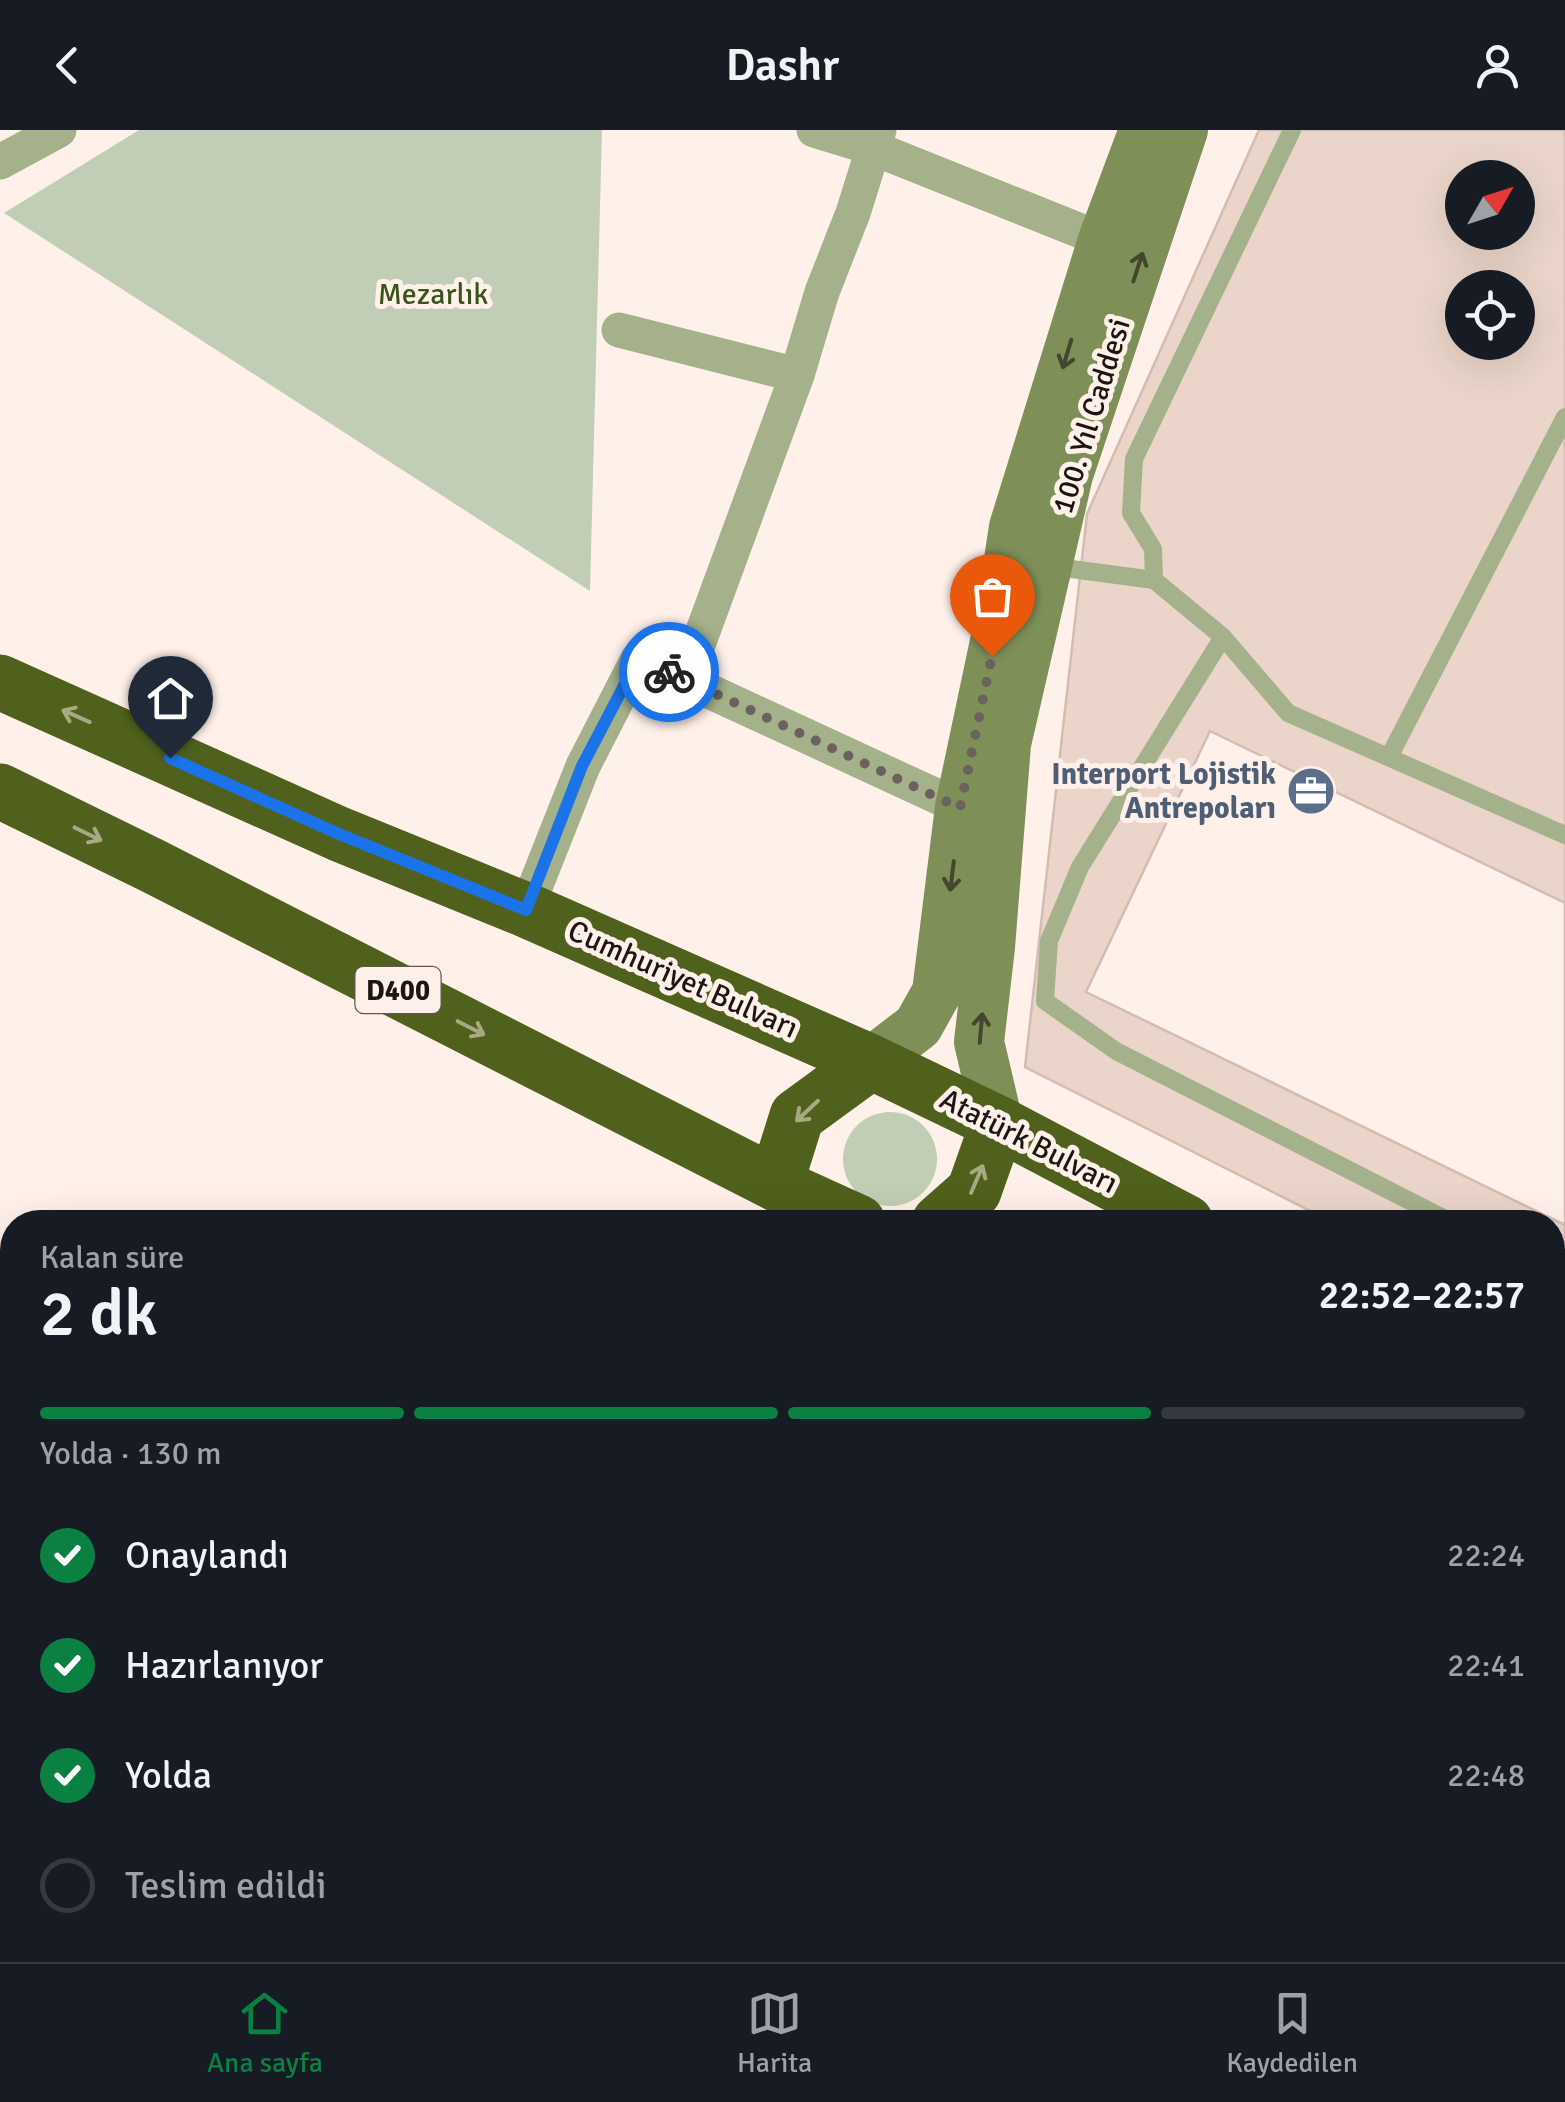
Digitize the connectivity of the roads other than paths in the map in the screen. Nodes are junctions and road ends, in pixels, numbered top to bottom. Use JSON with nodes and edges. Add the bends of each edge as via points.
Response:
{"nodes":[{"id":1,"x":59,"y":130,"type":"edge"},
{"id":2,"x":814,"y":130,"type":"edge"},
{"id":3,"x":1144,"y":130,"type":"edge"},
{"id":4,"x":1183,"y":130,"type":"edge"},
{"id":5,"x":1292,"y":130,"type":"edge"},
{"id":6,"x":876,"y":139,"type":"edge"},
{"id":7,"x":4,"y":153,"type":"edge"},
{"id":8,"x":1103,"y":240,"type":"junction"},
{"id":9,"x":619,"y":330,"type":"dead end"},
{"id":10,"x":797,"y":375,"type":"junction"},
{"id":11,"x":1565,"y":417,"type":"edge"},
{"id":12,"x":1048,"y":566,"type":"junction"},
{"id":13,"x":1154,"y":580,"type":"junction"},
{"id":14,"x":1224,"y":638,"type":"junction"},
{"id":15,"x":685,"y":680,"type":"junction"},
{"id":16,"x":0,"y":682,"type":"edge"},
{"id":17,"x":1389,"y":757,"type":"junction"},
{"id":18,"x":0,"y":791,"type":"edge"},
{"id":19,"x":960,"y":808,"type":"junction"},
{"id":20,"x":1565,"y":834,"type":"edge"},
{"id":21,"x":526,"y":910,"type":"junction"},
{"id":22,"x":871,"y":1062,"type":"junction"},
{"id":23,"x":998,"y":1123,"type":"junction"},
{"id":24,"x":785,"y":1200,"type":"edge"},
{"id":25,"x":818,"y":1210,"type":"edge"},
{"id":26,"x":953,"y":1210,"type":"edge"},
{"id":27,"x":1163,"y":1210,"type":"edge"},
{"id":28,"x":1427,"y":1210,"type":"edge"}],
"edges":[{"from":1,"to":7,"type":"street"},
{"from":2,"to":6,"type":"street"},
{"from":3,"to":8,"type":"street","name":"100. Yıl Caddesi"},
{"from":12,"to":4,"type":"street","name":"100. Yıl Caddesi","one_way":true,"via":[[1068,474]]},
{"from":5,"to":13,"type":"lane","via":[[1134,458],[1131,513],[1153,549]]},
{"from":6,"to":8,"type":"street"},
{"from":6,"to":10,"type":"street"},
{"from":8,"to":19,"type":"street","name":"100. Yıl Caddesi","one_way":true,"via":[[1014,527]]},
{"from":9,"to":10,"type":"street"},
{"from":10,"to":15,"type":"street"},
{"from":11,"to":17,"type":"lane"},
{"from":12,"to":13,"type":"lane"},
{"from":23,"to":12,"type":"street","name":"100. Yıl Caddesi","one_way":true,"via":[[979,1042],[1006,744]]},
{"from":13,"to":14,"type":"lane"},
{"from":14,"to":17,"type":"lane","via":[[1288,713]]},
{"from":14,"to":28,"type":"lane","via":[[1080,866],[1050,941],[1045,1002],[1116,1051]]},
{"from":15,"to":19,"type":"street"},
{"from":15,"to":21,"type":"street","via":[[638,659],[582,766]]},
{"from":21,"to":16,"type":"highway","name":"Cumhuriyet Bulvarı","one_way":true},
{"from":17,"to":20,"type":"lane"},
{"from":18,"to":24,"type":"highway","number":"D400","one_way":true},
{"from":19,"to":22,"type":"street","name":"100. Yıl Caddesi","one_way":true,"via":[[936,992],[918,1026]]},
{"from":21,"to":22,"type":"highway","name":"Cumhuriyet Bulvarı"},
{"from":22,"to":23,"type":"highway","name":"Atatürk Bulvarı"},
{"from":22,"to":24,"type":"highway","one_way":true,"via":[[797,1116]]},
{"from":26,"to":23,"type":"highway","one_way":true,"via":[[974,1191]]},
{"from":23,"to":27,"type":"highway","name":"Atatürk Bulvarı"},
{"from":24,"to":25,"type":"highway","number":"D400"}]}
